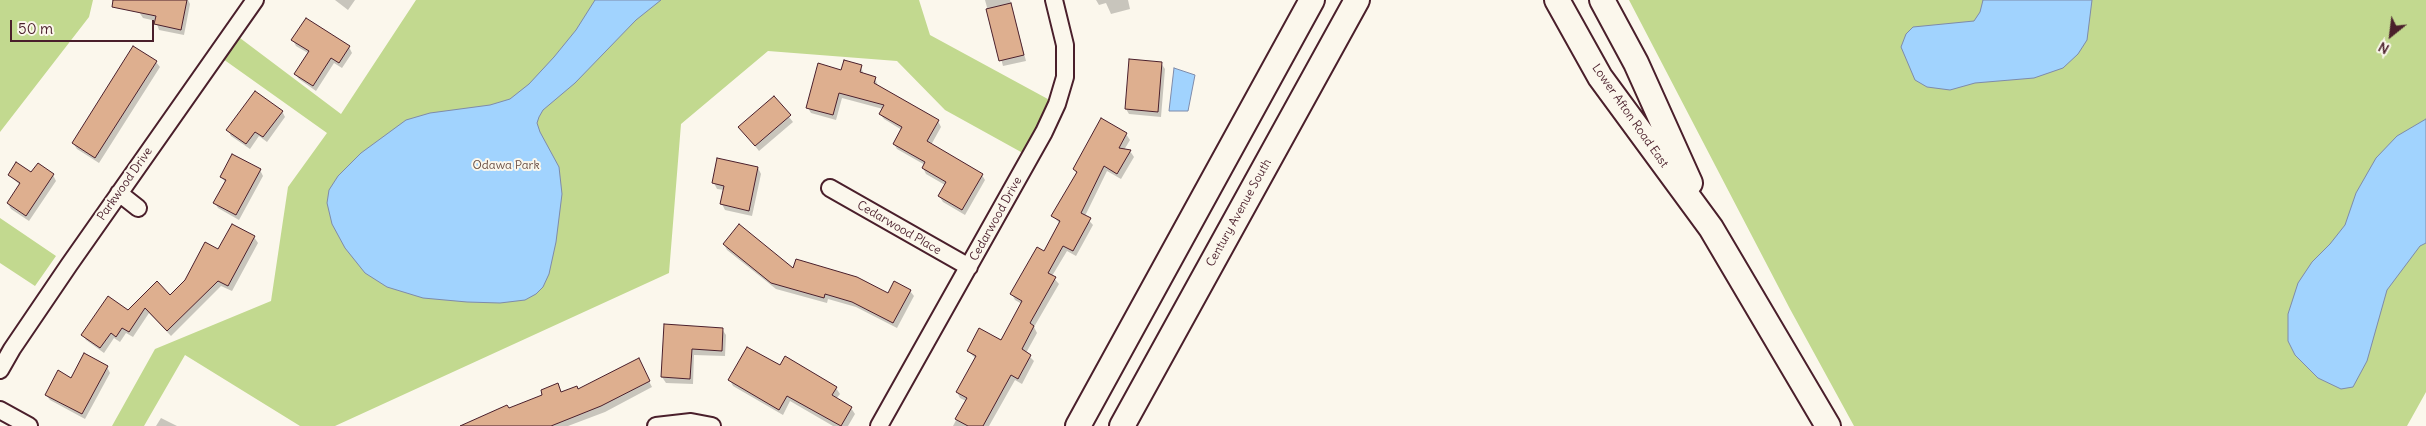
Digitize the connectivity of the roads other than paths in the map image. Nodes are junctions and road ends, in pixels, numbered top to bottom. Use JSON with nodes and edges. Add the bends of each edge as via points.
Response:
{"nodes":[{"id":1,"x":254,"y":0,"type":"edge"},
{"id":2,"x":1054,"y":0,"type":"edge"},
{"id":3,"x":1312,"y":0,"type":"edge"},
{"id":4,"x":1357,"y":0,"type":"edge"},
{"id":5,"x":1557,"y":0,"type":"edge"},
{"id":6,"x":1602,"y":0,"type":"edge"},
{"id":7,"x":830,"y":188,"type":"dead end"},
{"id":8,"x":119,"y":193,"type":"junction"},
{"id":9,"x":138,"y":208,"type":"dead end"},
{"id":10,"x":1711,"y":228,"type":"junction"},
{"id":11,"x":969,"y":267,"type":"junction"},
{"id":12,"x":0,"y":370,"type":"edge"},
{"id":13,"x":0,"y":410,"type":"edge"},
{"id":14,"x":29,"y":426,"type":"edge"},
{"id":15,"x":656,"y":426,"type":"edge"},
{"id":16,"x":712,"y":426,"type":"edge"},
{"id":17,"x":879,"y":426,"type":"edge"},
{"id":18,"x":1078,"y":426,"type":"edge"},
{"id":19,"x":1122,"y":426,"type":"edge"},
{"id":20,"x":1828,"y":426,"type":"edge"}],
"edges":[{"from":1,"to":8,"type":"street","name":"Parkwood Drive"},
{"from":2,"to":11,"type":"street","name":"Cedarwood Drive","via":[[1065,45],[1065,77],[1057,104]]},
{"from":3,"to":18,"type":"main road"},
{"from":4,"to":19,"type":"main road","name":"Century Avenue South"},
{"from":5,"to":10,"type":"main road","name":"Lower Afton Road East","via":[[1600,76]]},
{"from":6,"to":10,"type":"main road","name":"Lower Afton Road East","via":[[1636,63]]},
{"from":7,"to":11,"type":"street","name":"Cedarwood Place"},
{"from":8,"to":9,"type":"street"},
{"from":8,"to":12,"type":"street","name":"Parkwood Drive"},
{"from":10,"to":20,"type":"main road","name":"Lower Afton Road East"},
{"from":11,"to":17,"type":"street","name":"Cedarwood Drive"},
{"from":13,"to":14,"type":"street"},
{"from":15,"to":16,"type":"street","via":[[691,422]]}]}
